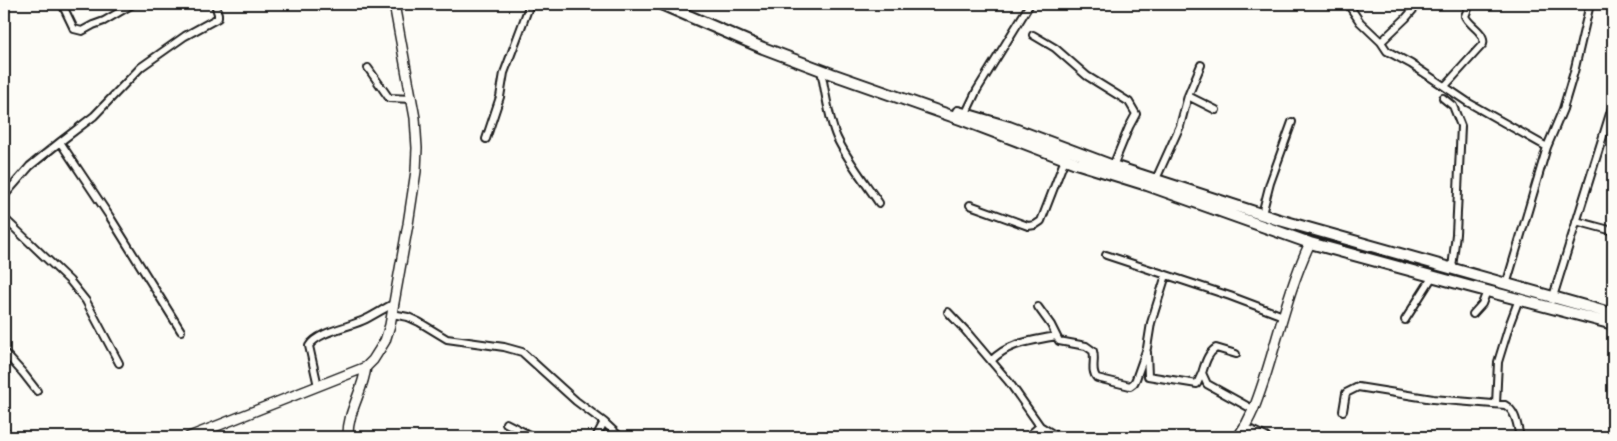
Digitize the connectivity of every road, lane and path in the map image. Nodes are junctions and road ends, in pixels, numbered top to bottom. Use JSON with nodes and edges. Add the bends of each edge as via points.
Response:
{"nodes":[{"id":1,"x":62,"y":4,"type":"edge"},
{"id":2,"x":133,"y":4,"type":"edge"},
{"id":3,"x":215,"y":4,"type":"edge"},
{"id":4,"x":394,"y":4,"type":"edge"},
{"id":5,"x":530,"y":4,"type":"edge"},
{"id":6,"x":661,"y":4,"type":"edge"},
{"id":7,"x":1030,"y":4,"type":"edge"},
{"id":8,"x":1348,"y":4,"type":"edge"},
{"id":9,"x":1418,"y":4,"type":"edge"},
{"id":10,"x":1470,"y":4,"type":"edge"},
{"id":11,"x":1590,"y":4,"type":"edge"},
{"id":12,"x":682,"y":5,"type":"edge"},
{"id":13,"x":1033,"y":35,"type":"dead end"},
{"id":14,"x":1380,"y":42,"type":"junction"},
{"id":15,"x":1201,"y":65,"type":"dead end"},
{"id":16,"x":368,"y":68,"type":"dead end"},
{"id":17,"x":821,"y":70,"type":"junction"},
{"id":18,"x":1445,"y":86,"type":"junction"},
{"id":19,"x":1188,"y":96,"type":"junction"},
{"id":20,"x":1443,"y":98,"type":"dead end"},
{"id":21,"x":412,"y":99,"type":"junction"},
{"id":22,"x":1613,"y":104,"type":"edge"},
{"id":23,"x":1216,"y":110,"type":"dead end"},
{"id":24,"x":964,"y":117,"type":"junction"},
{"id":25,"x":1292,"y":122,"type":"dead end"},
{"id":26,"x":486,"y":139,"type":"dead end"},
{"id":27,"x":60,"y":142,"type":"junction"},
{"id":28,"x":1547,"y":147,"type":"junction"},
{"id":29,"x":1065,"y":159,"type":"junction"},
{"id":30,"x":1113,"y":166,"type":"junction"},
{"id":31,"x":1156,"y":179,"type":"junction"},
{"id":32,"x":4,"y":196,"type":"edge"},
{"id":33,"x":879,"y":203,"type":"dead end"},
{"id":34,"x":970,"y":205,"type":"dead end"},
{"id":35,"x":1262,"y":214,"type":"junction"},
{"id":36,"x":4,"y":218,"type":"edge"},
{"id":37,"x":1576,"y":222,"type":"junction"},
{"id":38,"x":1613,"y":231,"type":"edge"},
{"id":39,"x":1310,"y":243,"type":"junction"},
{"id":40,"x":1106,"y":255,"type":"dead end"},
{"id":41,"x":1452,"y":268,"type":"junction"},
{"id":42,"x":1166,"y":275,"type":"junction"},
{"id":43,"x":1433,"y":276,"type":"junction"},
{"id":44,"x":1506,"y":284,"type":"junction"},
{"id":45,"x":1486,"y":291,"type":"junction"},
{"id":46,"x":1519,"y":299,"type":"junction"},
{"id":47,"x":1551,"y":302,"type":"junction"},
{"id":48,"x":395,"y":303,"type":"junction"},
{"id":49,"x":1038,"y":307,"type":"dead end"},
{"id":50,"x":948,"y":312,"type":"dead end"},
{"id":51,"x":392,"y":314,"type":"junction"},
{"id":52,"x":1472,"y":314,"type":"dead end"},
{"id":53,"x":1613,"y":314,"type":"edge"},
{"id":54,"x":1284,"y":316,"type":"junction"},
{"id":55,"x":1405,"y":320,"type":"dead end"},
{"id":56,"x":1613,"y":324,"type":"edge"},
{"id":57,"x":181,"y":331,"type":"dead end"},
{"id":58,"x":1056,"y":336,"type":"junction"},
{"id":59,"x":1147,"y":348,"type":"junction"},
{"id":60,"x":4,"y":352,"type":"edge"},
{"id":61,"x":1236,"y":354,"type":"dead end"},
{"id":62,"x":991,"y":360,"type":"junction"},
{"id":63,"x":119,"y":363,"type":"dead end"},
{"id":64,"x":366,"y":367,"type":"junction"},
{"id":65,"x":353,"y":372,"type":"junction"},
{"id":66,"x":1202,"y":373,"type":"junction"},
{"id":67,"x":364,"y":380,"type":"junction"},
{"id":68,"x":318,"y":386,"type":"junction"},
{"id":69,"x":37,"y":391,"type":"dead end"},
{"id":70,"x":1496,"y":404,"type":"junction"},
{"id":71,"x":1254,"y":410,"type":"junction"},
{"id":72,"x":1343,"y":411,"type":"dead end"},
{"id":73,"x":506,"y":422,"type":"dead end"},
{"id":74,"x":604,"y":422,"type":"junction"},
{"id":75,"x":1040,"y":426,"type":"junction"},
{"id":76,"x":1245,"y":427,"type":"junction"},
{"id":77,"x":4,"y":430,"type":"edge"},
{"id":78,"x":10,"y":437,"type":"edge"},
{"id":79,"x":190,"y":437,"type":"edge"},
{"id":80,"x":348,"y":437,"type":"edge"},
{"id":81,"x":533,"y":437,"type":"edge"},
{"id":82,"x":596,"y":437,"type":"edge"},
{"id":83,"x":620,"y":437,"type":"edge"},
{"id":84,"x":1027,"y":437,"type":"edge"},
{"id":85,"x":1058,"y":437,"type":"edge"},
{"id":86,"x":1238,"y":437,"type":"edge"},
{"id":87,"x":1266,"y":437,"type":"edge"},
{"id":88,"x":1520,"y":437,"type":"edge"}],
"edges":[{"from":1,"to":2,"type":"street","via":[[74,29],[82,31]]},
{"from":3,"to":27,"type":"street","via":[[218,18],[140,67],[94,116]]},
{"from":4,"to":21,"type":"street"},
{"from":5,"to":26,"type":"street","via":[[504,73]]},
{"from":6,"to":17,"type":"main road"},
{"from":7,"to":24,"type":"street"},
{"from":8,"to":14,"type":"street"},
{"from":9,"to":14,"type":"street"},
{"from":10,"to":18,"type":"street","via":[[1466,19],[1484,40]]},
{"from":11,"to":28,"type":"street","via":[[1563,109]]},
{"from":12,"to":24,"type":"main road","via":[[830,67]]},
{"from":13,"to":30,"type":"street","via":[[1087,76],[1129,102],[1135,110]]},
{"from":14,"to":18,"type":"street","via":[[1387,51]]},
{"from":15,"to":19,"type":"street"},
{"from":16,"to":21,"type":"street","via":[[389,98]]},
{"from":17,"to":24,"type":"main road"},
{"from":17,"to":33,"type":"street","via":[[837,139]]},
{"from":18,"to":28,"type":"street"},
{"from":19,"to":23,"type":"street"},
{"from":19,"to":31,"type":"street","via":[[1180,126]]},
{"from":20,"to":41,"type":"street","via":[[1453,106],[1461,126]]},
{"from":21,"to":48,"type":"street","via":[[416,118],[416,171]]},
{"from":22,"to":37,"type":"street"},
{"from":24,"to":29,"type":"main road"},
{"from":24,"to":30,"type":"main road","via":[[1009,126]]},
{"from":25,"to":35,"type":"street"},
{"from":27,"to":32,"type":"street","via":[[30,166]]},
{"from":27,"to":57,"type":"street"},
{"from":28,"to":44,"type":"street"},
{"from":29,"to":34,"type":"street","via":[[1041,221],[1035,226]]},
{"from":29,"to":39,"type":"main road"},
{"from":30,"to":31,"type":"main road"},
{"from":31,"to":35,"type":"main road"},
{"from":35,"to":41,"type":"main road"},
{"from":36,"to":63,"type":"street","via":[[70,281],[86,301]]},
{"from":37,"to":38,"type":"street"},
{"from":37,"to":47,"type":"street"},
{"from":39,"to":43,"type":"main road"},
{"from":39,"to":54,"type":"street"},
{"from":40,"to":42,"type":"street"},
{"from":41,"to":44,"type":"main road"},
{"from":42,"to":54,"type":"street"},
{"from":42,"to":59,"type":"street"},
{"from":43,"to":45,"type":"main road"},
{"from":43,"to":55,"type":"street"},
{"from":44,"to":47,"type":"main road"},
{"from":45,"to":46,"type":"main road"},
{"from":45,"to":52,"type":"street","via":[[1482,304]]},
{"from":46,"to":47,"type":"main road"},
{"from":46,"to":70,"type":"street","via":[[1498,362]]},
{"from":47,"to":53,"type":"main road"},
{"from":47,"to":56,"type":"main road"},
{"from":48,"to":51,"type":"street"},
{"from":48,"to":68,"type":"street","via":[[311,343]]},
{"from":49,"to":58,"type":"street"},
{"from":50,"to":62,"type":"street"},
{"from":51,"to":64,"type":"street","via":[[384,341]]},
{"from":51,"to":74,"type":"street","via":[[419,322],[446,339],[522,352]]},
{"from":54,"to":71,"type":"street"},
{"from":58,"to":59,"type":"street","via":[[1060,341],[1090,347],[1094,354],[1093,372],[1097,378],[1130,386],[1136,379]]},
{"from":58,"to":62,"type":"street","via":[[1011,346]]},
{"from":59,"to":66,"type":"street","via":[[1148,376],[1197,384]]},
{"from":60,"to":69,"type":"street"},
{"from":61,"to":66,"type":"street","via":[[1216,348],[1207,358]]},
{"from":62,"to":75,"type":"street"},
{"from":64,"to":65,"type":"street"},
{"from":64,"to":67,"type":"street"},
{"from":65,"to":67,"type":"street"},
{"from":65,"to":68,"type":"street"},
{"from":66,"to":71,"type":"street","via":[[1208,384]]},
{"from":67,"to":80,"type":"street","via":[[350,415]]},
{"from":68,"to":79,"type":"street"},
{"from":70,"to":72,"type":"street","via":[[1434,399],[1358,387],[1346,393]]},
{"from":70,"to":88,"type":"street","via":[[1510,408]]},
{"from":71,"to":76,"type":"street"},
{"from":73,"to":81,"type":"street"},
{"from":74,"to":82,"type":"street"},
{"from":74,"to":83,"type":"street"},
{"from":75,"to":84,"type":"street"},
{"from":75,"to":85,"type":"street"},
{"from":76,"to":86,"type":"street"},
{"from":76,"to":87,"type":"street"},
{"from":77,"to":78,"type":"street"}]}
